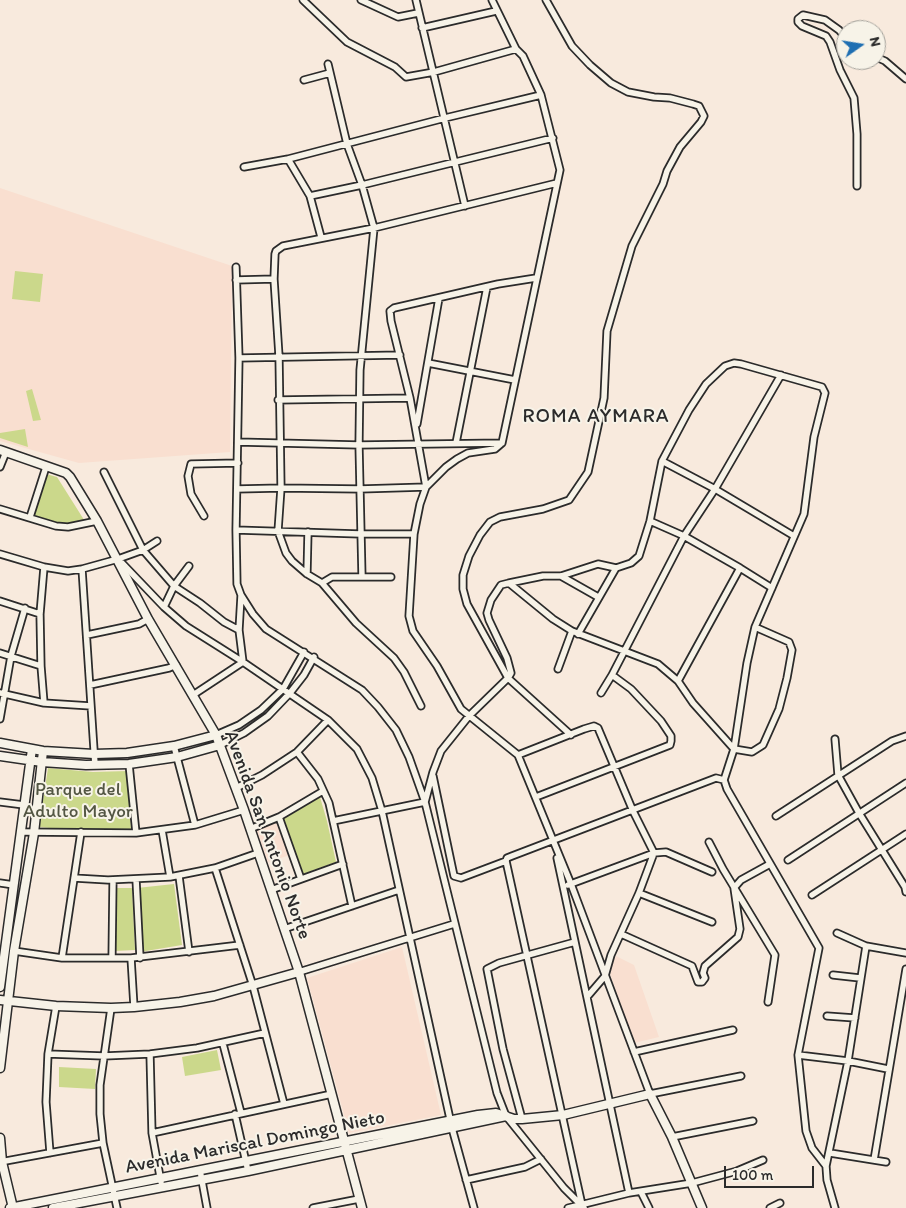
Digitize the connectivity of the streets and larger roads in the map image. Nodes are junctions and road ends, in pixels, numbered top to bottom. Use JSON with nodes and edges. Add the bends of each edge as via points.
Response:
{"nodes":[{"id":1,"x":303,"y":0,"type":"edge"},
{"id":2,"x":361,"y":0,"type":"edge"},
{"id":3,"x":416,"y":0,"type":"edge"},
{"id":4,"x":492,"y":0,"type":"edge"},
{"id":5,"x":546,"y":0,"type":"edge"},
{"id":6,"x":496,"y":11,"type":"junction"},
{"id":7,"x":418,"y":13,"type":"junction"},
{"id":8,"x":422,"y":28,"type":"junction"},
{"id":9,"x":836,"y":28,"type":"edge"},
{"id":10,"x":516,"y":49,"type":"junction"},
{"id":11,"x":836,"y":59,"type":"edge"},
{"id":12,"x":886,"y":62,"type":"edge"},
{"id":13,"x":328,"y":64,"type":"dead end"},
{"id":14,"x":840,"y":70,"type":"edge"},
{"id":15,"x":434,"y":72,"type":"junction"},
{"id":16,"x":330,"y":73,"type":"junction"},
{"id":17,"x":906,"y":79,"type":"edge"},
{"id":18,"x":304,"y":80,"type":"dead end"},
{"id":19,"x":541,"y":95,"type":"junction"},
{"id":20,"x":445,"y":118,"type":"junction"},
{"id":21,"x":553,"y":138,"type":"junction"},
{"id":22,"x":347,"y":144,"type":"junction"},
{"id":23,"x":288,"y":159,"type":"junction"},
{"id":24,"x":455,"y":162,"type":"junction"},
{"id":25,"x":244,"y":166,"type":"dead end"},
{"id":26,"x":557,"y":183,"type":"junction"},
{"id":27,"x":362,"y":185,"type":"junction"},
{"id":28,"x":857,"y":186,"type":"dead end"},
{"id":29,"x":310,"y":196,"type":"junction"},
{"id":30,"x":465,"y":206,"type":"junction"},
{"id":31,"x":374,"y":228,"type":"junction"},
{"id":32,"x":321,"y":237,"type":"junction"},
{"id":33,"x":236,"y":267,"type":"dead end"},
{"id":34,"x":536,"y":278,"type":"junction"},
{"id":35,"x":274,"y":279,"type":"junction"},
{"id":36,"x":236,"y":280,"type":"junction"},
{"id":37,"x":488,"y":287,"type":"junction"},
{"id":38,"x":439,"y":298,"type":"junction"},
{"id":39,"x":361,"y":355,"type":"junction"},
{"id":40,"x":400,"y":355,"type":"junction"},
{"id":41,"x":279,"y":356,"type":"junction"},
{"id":42,"x":239,"y":358,"type":"junction"},
{"id":43,"x":428,"y":364,"type":"junction"},
{"id":44,"x":471,"y":371,"type":"junction"},
{"id":45,"x":781,"y":375,"type":"junction"},
{"id":46,"x":515,"y":380,"type":"junction"},
{"id":47,"x":410,"y":398,"type":"junction"},
{"id":48,"x":278,"y":400,"type":"junction"},
{"id":49,"x":359,"y":400,"type":"junction"},
{"id":50,"x":416,"y":428,"type":"junction"},
{"id":51,"x":238,"y":442,"type":"junction"},
{"id":52,"x":279,"y":442,"type":"junction"},
{"id":53,"x":456,"y":443,"type":"junction"},
{"id":54,"x":502,"y":443,"type":"junction"},
{"id":55,"x":419,"y":444,"type":"junction"},
{"id":56,"x":359,"y":445,"type":"junction"},
{"id":57,"x":3,"y":451,"type":"edge"},
{"id":58,"x":662,"y":461,"type":"junction"},
{"id":59,"x":238,"y":462,"type":"junction"},
{"id":60,"x":0,"y":467,"type":"edge"},
{"id":61,"x":46,"y":467,"type":"junction"},
{"id":62,"x":104,"y":472,"type":"dead end"},
{"id":63,"x":426,"y":487,"type":"junction"},
{"id":64,"x":281,"y":488,"type":"junction"},
{"id":65,"x":237,"y":489,"type":"junction"},
{"id":66,"x":360,"y":489,"type":"junction"},
{"id":67,"x":714,"y":489,"type":"junction"},
{"id":68,"x":0,"y":510,"type":"edge"},
{"id":69,"x":204,"y":516,"type":"dead end"},
{"id":70,"x":30,"y":517,"type":"junction"},
{"id":71,"x":97,"y":521,"type":"junction"},
{"id":72,"x":650,"y":521,"type":"junction"},
{"id":73,"x":236,"y":530,"type":"junction"},
{"id":74,"x":278,"y":531,"type":"junction"},
{"id":75,"x":308,"y":532,"type":"junction"},
{"id":76,"x":360,"y":534,"type":"junction"},
{"id":77,"x":414,"y":534,"type":"junction"},
{"id":78,"x":684,"y":536,"type":"junction"},
{"id":79,"x":794,"y":536,"type":"junction"},
{"id":80,"x":157,"y":541,"type":"dead end"},
{"id":81,"x":143,"y":550,"type":"junction"},
{"id":82,"x":0,"y":554,"type":"edge"},
{"id":83,"x":118,"y":559,"type":"junction"},
{"id":84,"x":189,"y":566,"type":"dead end"},
{"id":85,"x":44,"y":567,"type":"junction"},
{"id":86,"x":616,"y":568,"type":"junction"},
{"id":87,"x":740,"y":568,"type":"junction"},
{"id":88,"x":82,"y":569,"type":"junction"},
{"id":89,"x":307,"y":574,"type":"junction"},
{"id":90,"x":561,"y":576,"type":"junction"},
{"id":91,"x":362,"y":577,"type":"junction"},
{"id":92,"x":391,"y":577,"type":"dead end"},
{"id":93,"x":322,"y":583,"type":"junction"},
{"id":94,"x":510,"y":583,"type":"junction"},
{"id":95,"x":174,"y":586,"type":"junction"},
{"id":96,"x":772,"y":588,"type":"junction"},
{"id":97,"x":241,"y":595,"type":"junction"},
{"id":98,"x":598,"y":598,"type":"junction"},
{"id":99,"x":0,"y":601,"type":"edge"},
{"id":100,"x":164,"y":607,"type":"junction"},
{"id":101,"x":25,"y":608,"type":"junction"},
{"id":102,"x":40,"y":614,"type":"junction"},
{"id":103,"x":148,"y":619,"type":"junction"},
{"id":104,"x":755,"y":627,"type":"junction"},
{"id":105,"x":239,"y":630,"type":"junction"},
{"id":106,"x":575,"y":633,"type":"junction"},
{"id":107,"x":87,"y":635,"type":"junction"},
{"id":108,"x":304,"y":652,"type":"junction"},
{"id":109,"x":623,"y":652,"type":"junction"},
{"id":110,"x":0,"y":653,"type":"edge"},
{"id":111,"x":12,"y":656,"type":"junction"},
{"id":112,"x":314,"y":657,"type":"junction"},
{"id":113,"x":243,"y":662,"type":"junction"},
{"id":114,"x":176,"y":665,"type":"junction"},
{"id":115,"x":41,"y":666,"type":"junction"},
{"id":116,"x":558,"y":669,"type":"dead end"},
{"id":117,"x":612,"y":674,"type":"junction"},
{"id":118,"x":508,"y":678,"type":"junction"},
{"id":119,"x":678,"y":680,"type":"junction"},
{"id":120,"x":90,"y":685,"type":"junction"},
{"id":121,"x":283,"y":689,"type":"junction"},
{"id":122,"x":2,"y":693,"type":"edge"},
{"id":123,"x":601,"y":693,"type":"dead end"},
{"id":124,"x":290,"y":694,"type":"junction"},
{"id":125,"x":193,"y":695,"type":"junction"},
{"id":126,"x":44,"y":703,"type":"junction"},
{"id":127,"x":91,"y":706,"type":"junction"},
{"id":128,"x":422,"y":706,"type":"dead end"},
{"id":129,"x":469,"y":716,"type":"junction"},
{"id":130,"x":0,"y":719,"type":"edge"},
{"id":131,"x":328,"y":720,"type":"junction"},
{"id":132,"x":216,"y":735,"type":"junction"},
{"id":133,"x":570,"y":735,"type":"junction"},
{"id":134,"x":906,"y":736,"type":"edge"},
{"id":135,"x":835,"y":739,"type":"dead end"},
{"id":136,"x":0,"y":743,"type":"edge"},
{"id":137,"x":220,"y":745,"type":"junction"},
{"id":138,"x":174,"y":746,"type":"junction"},
{"id":139,"x":32,"y":749,"type":"junction"},
{"id":140,"x":734,"y":749,"type":"junction"},
{"id":141,"x":43,"y":751,"type":"junction"},
{"id":142,"x":297,"y":752,"type":"junction"},
{"id":143,"x":94,"y":754,"type":"junction"},
{"id":144,"x":518,"y":755,"type":"junction"},
{"id":145,"x":0,"y":756,"type":"edge"},
{"id":146,"x":177,"y":758,"type":"junction"},
{"id":147,"x":31,"y":760,"type":"junction"},
{"id":148,"x":42,"y":762,"type":"junction"},
{"id":149,"x":129,"y":764,"type":"junction"},
{"id":150,"x":96,"y":765,"type":"junction"},
{"id":151,"x":613,"y":766,"type":"junction"},
{"id":152,"x":433,"y":772,"type":"junction"},
{"id":153,"x":838,"y":775,"type":"junction"},
{"id":154,"x":724,"y":780,"type":"junction"},
{"id":155,"x":906,"y":784,"type":"edge"},
{"id":156,"x":236,"y":788,"type":"junction"},
{"id":157,"x":323,"y":791,"type":"junction"},
{"id":158,"x":536,"y":797,"type":"junction"},
{"id":159,"x":0,"y":802,"type":"edge"},
{"id":160,"x":425,"y":802,"type":"junction"},
{"id":161,"x":24,"y":805,"type":"junction"},
{"id":162,"x":244,"y":810,"type":"junction"},
{"id":163,"x":382,"y":811,"type":"junction"},
{"id":164,"x":632,"y":811,"type":"junction"},
{"id":165,"x":859,"y":813,"type":"junction"},
{"id":166,"x":776,"y":816,"type":"dead end"},
{"id":167,"x":278,"y":817,"type":"junction"},
{"id":168,"x":333,"y":821,"type":"junction"},
{"id":169,"x":195,"y":824,"type":"junction"},
{"id":170,"x":250,"y":829,"type":"junction"},
{"id":171,"x":162,"y":830,"type":"junction"},
{"id":172,"x":22,"y":832,"type":"junction"},
{"id":173,"x":81,"y":832,"type":"junction"},
{"id":174,"x":34,"y":833,"type":"junction"},
{"id":175,"x":136,"y":833,"type":"junction"},
{"id":176,"x":906,"y":834,"type":"edge"},
{"id":177,"x":553,"y":841,"type":"junction"},
{"id":178,"x":709,"y":842,"type":"dead end"},
{"id":179,"x":882,"y":849,"type":"junction"},
{"id":180,"x":258,"y":853,"type":"junction"},
{"id":181,"x":654,"y":853,"type":"junction"},
{"id":182,"x":788,"y":860,"type":"dead end"},
{"id":183,"x":506,"y":862,"type":"junction"},
{"id":184,"x":343,"y":864,"type":"junction"},
{"id":185,"x":770,"y":864,"type":"junction"},
{"id":186,"x":215,"y":868,"type":"junction"},
{"id":187,"x":712,"y":872,"type":"dead end"},
{"id":188,"x":179,"y":876,"type":"junction"},
{"id":189,"x":170,"y":877,"type":"junction"},
{"id":190,"x":74,"y":878,"type":"junction"},
{"id":191,"x":136,"y":878,"type":"junction"},
{"id":192,"x":301,"y":879,"type":"junction"},
{"id":193,"x":113,"y":880,"type":"junction"},
{"id":194,"x":0,"y":883,"type":"edge"},
{"id":195,"x":571,"y":884,"type":"junction"},
{"id":196,"x":14,"y":885,"type":"junction"},
{"id":197,"x":563,"y":886,"type":"junction"},
{"id":198,"x":734,"y":888,"type":"junction"},
{"id":199,"x":906,"y":888,"type":"edge"},
{"id":200,"x":271,"y":890,"type":"junction"},
{"id":201,"x":399,"y":890,"type":"junction"},
{"id":202,"x":640,"y":893,"type":"junction"},
{"id":203,"x":812,"y":895,"type":"dead end"},
{"id":204,"x":352,"y":906,"type":"junction"},
{"id":205,"x":712,"y":922,"type":"dead end"},
{"id":206,"x":454,"y":924,"type":"junction"},
{"id":207,"x":284,"y":929,"type":"junction"},
{"id":208,"x":837,"y":933,"type":"dead end"},
{"id":209,"x":621,"y":934,"type":"junction"},
{"id":210,"x":410,"y":939,"type":"junction"},
{"id":211,"x":575,"y":942,"type":"junction"},
{"id":212,"x":240,"y":945,"type":"junction"},
{"id":213,"x":866,"y":946,"type":"junction"},
{"id":214,"x":14,"y":951,"type":"junction"},
{"id":215,"x":189,"y":952,"type":"junction"},
{"id":216,"x":906,"y":953,"type":"edge"},
{"id":217,"x":527,"y":954,"type":"junction"},
{"id":218,"x":62,"y":958,"type":"junction"},
{"id":219,"x":112,"y":958,"type":"junction"},
{"id":220,"x":131,"y":958,"type":"junction"},
{"id":221,"x":140,"y":958,"type":"junction"},
{"id":222,"x":906,"y":969,"type":"edge"},
{"id":223,"x":299,"y":972,"type":"junction"},
{"id":224,"x":834,"y":975,"type":"dead end"},
{"id":225,"x":605,"y":976,"type":"junction"},
{"id":226,"x":860,"y":978,"type":"junction"},
{"id":227,"x":253,"y":986,"type":"junction"},
{"id":228,"x":0,"y":987,"type":"edge"},
{"id":229,"x":586,"y":997,"type":"junction"},
{"id":230,"x":4,"y":1000,"type":"edge"},
{"id":231,"x":903,"y":1000,"type":"edge"},
{"id":232,"x":768,"y":1002,"type":"dead end"},
{"id":233,"x":56,"y":1006,"type":"junction"},
{"id":234,"x":134,"y":1007,"type":"junction"},
{"id":235,"x":112,"y":1008,"type":"junction"},
{"id":236,"x":827,"y":1016,"type":"dead end"},
{"id":237,"x":854,"y":1018,"type":"junction"},
{"id":238,"x":733,"y":1030,"type":"dead end"},
{"id":239,"x":265,"y":1033,"type":"junction"},
{"id":240,"x":223,"y":1044,"type":"junction"},
{"id":241,"x":634,"y":1052,"type":"junction"},
{"id":242,"x":48,"y":1054,"type":"junction"},
{"id":243,"x":150,"y":1054,"type":"junction"},
{"id":244,"x":798,"y":1055,"type":"junction"},
{"id":245,"x":104,"y":1056,"type":"junction"},
{"id":246,"x":848,"y":1061,"type":"junction"},
{"id":247,"x":0,"y":1068,"type":"edge"},
{"id":248,"x":888,"y":1070,"type":"junction"},
{"id":249,"x":741,"y":1076,"type":"dead end"},
{"id":250,"x":332,"y":1094,"type":"junction"},
{"id":251,"x":650,"y":1094,"type":"junction"},
{"id":252,"x":284,"y":1104,"type":"junction"},
{"id":253,"x":611,"y":1104,"type":"junction"},
{"id":254,"x":238,"y":1114,"type":"junction"},
{"id":255,"x":563,"y":1114,"type":"junction"},
{"id":256,"x":506,"y":1116,"type":"junction"},
{"id":257,"x":522,"y":1119,"type":"junction"},
{"id":258,"x":753,"y":1121,"type":"dead end"},
{"id":259,"x":451,"y":1124,"type":"junction"},
{"id":260,"x":152,"y":1133,"type":"junction"},
{"id":261,"x":672,"y":1137,"type":"junction"},
{"id":262,"x":0,"y":1138,"type":"edge"},
{"id":263,"x":103,"y":1143,"type":"junction"},
{"id":264,"x":346,"y":1146,"type":"junction"},
{"id":265,"x":50,"y":1153,"type":"junction"},
{"id":266,"x":830,"y":1153,"type":"junction"},
{"id":267,"x":542,"y":1159,"type":"junction"},
{"id":268,"x":763,"y":1160,"type":"dead end"},
{"id":269,"x":874,"y":1160,"type":"junction"},
{"id":270,"x":246,"y":1161,"type":"junction"},
{"id":271,"x":1,"y":1162,"type":"edge"},
{"id":272,"x":886,"y":1162,"type":"dead end"},
{"id":273,"x":826,"y":1166,"type":"junction"},
{"id":274,"x":200,"y":1170,"type":"junction"},
{"id":275,"x":248,"y":1171,"type":"junction"},
{"id":276,"x":181,"y":1174,"type":"junction"},
{"id":277,"x":160,"y":1178,"type":"junction"},
{"id":278,"x":202,"y":1179,"type":"junction"},
{"id":279,"x":466,"y":1180,"type":"junction"},
{"id":280,"x":182,"y":1183,"type":"junction"},
{"id":281,"x":692,"y":1183,"type":"junction"},
{"id":282,"x":162,"y":1187,"type":"junction"},
{"id":283,"x":114,"y":1191,"type":"junction"},
{"id":284,"x":641,"y":1192,"type":"junction"},
{"id":285,"x":629,"y":1194,"type":"junction"},
{"id":286,"x":359,"y":1199,"type":"junction"},
{"id":287,"x":780,"y":1203,"type":"dead end"},
{"id":288,"x":584,"y":1207,"type":"edge"},
{"id":289,"x":12,"y":1208,"type":"edge"},
{"id":290,"x":53,"y":1208,"type":"edge"},
{"id":291,"x":118,"y":1208,"type":"edge"},
{"id":292,"x":207,"y":1208,"type":"edge"},
{"id":293,"x":314,"y":1208,"type":"edge"},
{"id":294,"x":362,"y":1208,"type":"edge"},
{"id":295,"x":474,"y":1208,"type":"edge"},
{"id":296,"x":568,"y":1208,"type":"edge"},
{"id":297,"x":649,"y":1208,"type":"edge"},
{"id":298,"x":702,"y":1208,"type":"edge"},
{"id":299,"x":770,"y":1208,"type":"edge"},
{"id":300,"x":835,"y":1208,"type":"edge"}],
"edges":[{"from":1,"to":15,"type":"street","via":[[347,42],[395,67],[406,77]]},
{"from":2,"to":7,"type":"street","via":[[398,17]]},
{"from":3,"to":7,"type":"street"},
{"from":4,"to":6,"type":"street"},
{"from":5,"to":118,"type":"street","via":[[572,46],[611,83],[628,92],[699,106],[704,116],[666,171],[663,184],[632,246],[607,331],[604,398],[588,472],[569,500],[490,522],[469,556],[463,575],[467,604]]},
{"from":6,"to":8,"type":"street"},
{"from":6,"to":10,"type":"street"},
{"from":7,"to":8,"type":"street"},
{"from":8,"to":15,"type":"street"},
{"from":9,"to":11,"type":"street","via":[[826,20],[803,15],[798,19],[802,26],[826,36]]},
{"from":10,"to":15,"type":"street"},
{"from":10,"to":19,"type":"street","via":[[523,56]]},
{"from":12,"to":17,"type":"street"},
{"from":13,"to":16,"type":"street"},
{"from":14,"to":28,"type":"street","via":[[854,98]]},
{"from":15,"to":20,"type":"street"},
{"from":16,"to":18,"type":"street"},
{"from":16,"to":22,"type":"street"},
{"from":19,"to":20,"type":"street"},
{"from":19,"to":21,"type":"street"},
{"from":20,"to":22,"type":"street"},
{"from":20,"to":24,"type":"street"},
{"from":21,"to":24,"type":"street"},
{"from":21,"to":26,"type":"street","via":[[560,170]]},
{"from":22,"to":23,"type":"street"},
{"from":22,"to":27,"type":"street"},
{"from":23,"to":25,"type":"street"},
{"from":23,"to":29,"type":"street"},
{"from":24,"to":27,"type":"street"},
{"from":24,"to":30,"type":"street"},
{"from":26,"to":30,"type":"street"},
{"from":26,"to":34,"type":"street"},
{"from":27,"to":29,"type":"street"},
{"from":27,"to":31,"type":"street"},
{"from":29,"to":32,"type":"street"},
{"from":30,"to":31,"type":"street"},
{"from":31,"to":32,"type":"street"},
{"from":31,"to":39,"type":"street"},
{"from":32,"to":35,"type":"street","via":[[283,246],[276,251]]},
{"from":33,"to":36,"type":"street"},
{"from":34,"to":37,"type":"street"},
{"from":34,"to":46,"type":"street"},
{"from":35,"to":36,"type":"street"},
{"from":35,"to":41,"type":"street"},
{"from":36,"to":42,"type":"street"},
{"from":37,"to":38,"type":"street"},
{"from":37,"to":44,"type":"street"},
{"from":38,"to":40,"type":"street","via":[[390,311]]},
{"from":38,"to":43,"type":"street"},
{"from":39,"to":40,"type":"street"},
{"from":39,"to":41,"type":"street"},
{"from":39,"to":49,"type":"street"},
{"from":40,"to":47,"type":"street"},
{"from":41,"to":42,"type":"street"},
{"from":41,"to":48,"type":"street"},
{"from":42,"to":51,"type":"street"},
{"from":43,"to":44,"type":"street"},
{"from":43,"to":50,"type":"street"},
{"from":44,"to":46,"type":"street"},
{"from":44,"to":53,"type":"street"},
{"from":45,"to":58,"type":"street","via":[[741,364],[725,366],[706,384]]},
{"from":45,"to":67,"type":"street"},
{"from":45,"to":79,"type":"street","via":[[822,386],[825,392],[814,437],[804,514]]},
{"from":46,"to":54,"type":"street"},
{"from":47,"to":49,"type":"street"},
{"from":47,"to":50,"type":"street"},
{"from":48,"to":49,"type":"street"},
{"from":48,"to":52,"type":"street"},
{"from":49,"to":56,"type":"street"},
{"from":50,"to":55,"type":"street"},
{"from":51,"to":52,"type":"street"},
{"from":51,"to":59,"type":"street"},
{"from":52,"to":56,"type":"street"},
{"from":52,"to":64,"type":"street"},
{"from":53,"to":54,"type":"street"},
{"from":53,"to":55,"type":"street"},
{"from":54,"to":63,"type":"street","via":[[495,449],[468,453],[457,459]]},
{"from":55,"to":56,"type":"street"},
{"from":55,"to":63,"type":"street"},
{"from":56,"to":66,"type":"street"},
{"from":57,"to":60,"type":"street"},
{"from":57,"to":61,"type":"street"},
{"from":58,"to":67,"type":"street"},
{"from":58,"to":72,"type":"street"},
{"from":59,"to":65,"type":"street"},
{"from":59,"to":69,"type":"street","via":[[191,464],[188,476],[191,494]]},
{"from":61,"to":70,"type":"street"},
{"from":61,"to":71,"type":"street","name":"Avenida San Antonio Norte","via":[[70,477]]},
{"from":62,"to":81,"type":"street"},
{"from":63,"to":66,"type":"street"},
{"from":63,"to":77,"type":"street"},
{"from":64,"to":65,"type":"street"},
{"from":64,"to":66,"type":"street"},
{"from":64,"to":74,"type":"street"},
{"from":65,"to":73,"type":"street"},
{"from":66,"to":76,"type":"street"},
{"from":67,"to":78,"type":"street"},
{"from":67,"to":79,"type":"street"},
{"from":68,"to":70,"type":"street"},
{"from":70,"to":71,"type":"street","via":[[68,528]]},
{"from":71,"to":83,"type":"street","name":"Avenida San Antonio Norte"},
{"from":72,"to":78,"type":"street"},
{"from":72,"to":86,"type":"street","via":[[639,556],[631,563]]},
{"from":73,"to":74,"type":"street"},
{"from":73,"to":97,"type":"street","via":[[237,584]]},
{"from":74,"to":75,"type":"street"},
{"from":74,"to":89,"type":"street","via":[[286,553]]},
{"from":75,"to":76,"type":"street"},
{"from":75,"to":89,"type":"street"},
{"from":76,"to":77,"type":"street"},
{"from":76,"to":91,"type":"street"},
{"from":77,"to":129,"type":"street","via":[[409,616],[413,631]]},
{"from":78,"to":87,"type":"street"},
{"from":78,"to":109,"type":"street"},
{"from":79,"to":96,"type":"street"},
{"from":80,"to":81,"type":"street"},
{"from":81,"to":83,"type":"street"},
{"from":81,"to":95,"type":"street"},
{"from":82,"to":85,"type":"street"},
{"from":83,"to":88,"type":"street"},
{"from":83,"to":100,"type":"street"},
{"from":83,"to":103,"type":"street","name":"Avenida San Antonio Norte"},
{"from":84,"to":95,"type":"street"},
{"from":85,"to":88,"type":"street","via":[[68,571]]},
{"from":85,"to":102,"type":"street"},
{"from":86,"to":90,"type":"street","via":[[598,564]]},
{"from":86,"to":98,"type":"street"},
{"from":87,"to":96,"type":"street"},
{"from":87,"to":119,"type":"street"},
{"from":88,"to":107,"type":"street"},
{"from":89,"to":93,"type":"street"},
{"from":90,"to":94,"type":"street","via":[[542,576]]},
{"from":90,"to":98,"type":"street"},
{"from":91,"to":92,"type":"street"},
{"from":91,"to":93,"type":"street","via":[[332,577]]},
{"from":93,"to":128,"type":"street","via":[[356,624],[394,658]]},
{"from":94,"to":106,"type":"street","via":[[552,619]]},
{"from":94,"to":118,"type":"street","via":[[501,585],[487,613],[507,658],[511,673]]},
{"from":95,"to":100,"type":"street"},
{"from":95,"to":105,"type":"street"},
{"from":96,"to":104,"type":"street"},
{"from":97,"to":105,"type":"street"},
{"from":97,"to":108,"type":"street","via":[[266,629]]},
{"from":98,"to":106,"type":"street"},
{"from":99,"to":101,"type":"street"},
{"from":100,"to":113,"type":"street","via":[[186,626]]},
{"from":101,"to":102,"type":"street"},
{"from":101,"to":111,"type":"street"},
{"from":102,"to":115,"type":"street"},
{"from":103,"to":107,"type":"street","via":[[139,624]]},
{"from":103,"to":114,"type":"street","name":"Avenida San Antonio Norte"},
{"from":104,"to":140,"type":"street"},
{"from":104,"to":140,"type":"street","via":[[790,642],[788,678],[779,709],[762,745],[752,752]]},
{"from":105,"to":113,"type":"street"},
{"from":106,"to":109,"type":"street"},
{"from":106,"to":116,"type":"street"},
{"from":107,"to":120,"type":"street"},
{"from":108,"to":112,"type":"street"},
{"from":108,"to":121,"type":"street"},
{"from":109,"to":117,"type":"street"},
{"from":109,"to":119,"type":"street","via":[[658,664]]},
{"from":110,"to":111,"type":"street"},
{"from":111,"to":115,"type":"street"},
{"from":111,"to":122,"type":"street"},
{"from":112,"to":124,"type":"street"},
{"from":112,"to":160,"type":"street","via":[[362,690],[396,730]]},
{"from":113,"to":121,"type":"street"},
{"from":113,"to":125,"type":"street"},
{"from":114,"to":120,"type":"street"},
{"from":114,"to":125,"type":"street","name":"Avenida San Antonio Norte"},
{"from":115,"to":126,"type":"street"},
{"from":117,"to":123,"type":"street"},
{"from":117,"to":151,"type":"street","via":[[662,721],[671,736],[670,745]]},
{"from":118,"to":129,"type":"street"},
{"from":118,"to":133,"type":"street"},
{"from":119,"to":140,"type":"street","via":[[693,703]]},
{"from":120,"to":127,"type":"street"},
{"from":121,"to":124,"type":"street"},
{"from":121,"to":132,"type":"street","via":[[261,710]]},
{"from":122,"to":126,"type":"street"},
{"from":122,"to":130,"type":"street"},
{"from":124,"to":131,"type":"street"},
{"from":124,"to":137,"type":"street","via":[[268,716]]},
{"from":125,"to":132,"type":"street","name":"Avenida San Antonio Norte"},
{"from":126,"to":127,"type":"street"},
{"from":127,"to":143,"type":"street"},
{"from":129,"to":144,"type":"street"},
{"from":129,"to":152,"type":"street","via":[[441,752]]},
{"from":131,"to":142,"type":"street"},
{"from":131,"to":163,"type":"street","via":[[357,750],[372,778]]},
{"from":132,"to":137,"type":"street","name":"Avenida San Antonio Norte"},
{"from":132,"to":138,"type":"street"},
{"from":133,"to":144,"type":"street"},
{"from":133,"to":151,"type":"street","via":[[594,726],[598,728]]},
{"from":134,"to":153,"type":"street","via":[[892,741]]},
{"from":135,"to":153,"type":"street"},
{"from":136,"to":139,"type":"street"},
{"from":137,"to":146,"type":"street"},
{"from":137,"to":156,"type":"street","name":"Avenida San Antonio Norte"},
{"from":138,"to":143,"type":"street"},
{"from":138,"to":146,"type":"street"},
{"from":139,"to":141,"type":"street"},
{"from":139,"to":147,"type":"street"},
{"from":140,"to":154,"type":"street"},
{"from":141,"to":143,"type":"street"},
{"from":141,"to":148,"type":"street"},
{"from":142,"to":156,"type":"street"},
{"from":142,"to":157,"type":"street"},
{"from":143,"to":150,"type":"street"},
{"from":144,"to":158,"type":"street"},
{"from":145,"to":147,"type":"street"},
{"from":146,"to":149,"type":"street"},
{"from":146,"to":169,"type":"street"},
{"from":147,"to":148,"type":"street"},
{"from":147,"to":161,"type":"street"},
{"from":148,"to":150,"type":"street"},
{"from":148,"to":174,"type":"street"},
{"from":149,"to":150,"type":"street"},
{"from":149,"to":175,"type":"street"},
{"from":151,"to":158,"type":"street"},
{"from":151,"to":164,"type":"street"},
{"from":152,"to":160,"type":"street"},
{"from":152,"to":183,"type":"street","via":[[454,876],[461,878]]},
{"from":153,"to":165,"type":"street"},
{"from":153,"to":166,"type":"street"},
{"from":154,"to":164,"type":"street","via":[[716,778]]},
{"from":154,"to":185,"type":"street"},
{"from":155,"to":165,"type":"street"},
{"from":156,"to":162,"type":"street","name":"Avenida San Antonio Norte"},
{"from":157,"to":167,"type":"street"},
{"from":157,"to":168,"type":"street"},
{"from":158,"to":177,"type":"street"},
{"from":159,"to":161,"type":"street"},
{"from":160,"to":163,"type":"street"},
{"from":160,"to":206,"type":"street"},
{"from":161,"to":172,"type":"street"},
{"from":162,"to":169,"type":"street"},
{"from":162,"to":170,"type":"street","name":"Avenida San Antonio Norte"},
{"from":163,"to":168,"type":"street"},
{"from":163,"to":201,"type":"street"},
{"from":164,"to":177,"type":"street"},
{"from":164,"to":181,"type":"street"},
{"from":165,"to":179,"type":"street"},
{"from":165,"to":182,"type":"street"},
{"from":167,"to":170,"type":"street"},
{"from":167,"to":192,"type":"street"},
{"from":168,"to":184,"type":"street"},
{"from":169,"to":171,"type":"street"},
{"from":170,"to":180,"type":"street","name":"Avenida San Antonio Norte"},
{"from":171,"to":175,"type":"street"},
{"from":171,"to":189,"type":"street"},
{"from":172,"to":174,"type":"street"},
{"from":172,"to":196,"type":"street"},
{"from":173,"to":174,"type":"street"},
{"from":173,"to":175,"type":"street"},
{"from":173,"to":190,"type":"street"},
{"from":174,"to":214,"type":"street"},
{"from":176,"to":179,"type":"street"},
{"from":177,"to":183,"type":"street","via":[[512,856]]},
{"from":177,"to":195,"type":"street"},
{"from":177,"to":197,"type":"street"},
{"from":178,"to":198,"type":"street"},
{"from":179,"to":199,"type":"street"},
{"from":179,"to":203,"type":"street"},
{"from":180,"to":186,"type":"street"},
{"from":180,"to":200,"type":"street","name":"Avenida San Antonio Norte"},
{"from":181,"to":187,"type":"street","via":[[666,852]]},
{"from":181,"to":195,"type":"street"},
{"from":181,"to":202,"type":"street"},
{"from":183,"to":217,"type":"street"},
{"from":184,"to":192,"type":"street"},
{"from":184,"to":204,"type":"street"},
{"from":185,"to":198,"type":"street","via":[[741,880]]},
{"from":185,"to":244,"type":"street","via":[[819,948]]},
{"from":186,"to":188,"type":"street"},
{"from":186,"to":212,"type":"street"},
{"from":188,"to":189,"type":"street"},
{"from":188,"to":215,"type":"street"},
{"from":189,"to":191,"type":"street"},
{"from":190,"to":193,"type":"street"},
{"from":190,"to":218,"type":"street"},
{"from":191,"to":193,"type":"street"},
{"from":191,"to":221,"type":"street"},
{"from":192,"to":200,"type":"street"},
{"from":193,"to":219,"type":"street"},
{"from":194,"to":196,"type":"street"},
{"from":195,"to":197,"type":"street"},
{"from":195,"to":225,"type":"street"},
{"from":196,"to":228,"type":"street"},
{"from":197,"to":211,"type":"street"},
{"from":198,"to":209,"type":"street","via":[[740,928],[738,937],[705,966],[702,982],[698,982],[692,966]]},
{"from":198,"to":232,"type":"street","via":[[775,955]]},
{"from":200,"to":207,"type":"street","name":"Avenida San Antonio Norte"},
{"from":201,"to":204,"type":"street"},
{"from":201,"to":210,"type":"street"},
{"from":202,"to":205,"type":"street"},
{"from":202,"to":209,"type":"street"},
{"from":204,"to":207,"type":"street"},
{"from":206,"to":210,"type":"street"},
{"from":206,"to":256,"type":"street","via":[[496,1093]]},
{"from":207,"to":223,"type":"street","name":"Avenida San Antonio Norte"},
{"from":208,"to":213,"type":"street"},
{"from":209,"to":225,"type":"street"},
{"from":210,"to":223,"type":"street"},
{"from":210,"to":259,"type":"street"},
{"from":211,"to":217,"type":"street"},
{"from":211,"to":229,"type":"street"},
{"from":212,"to":215,"type":"street"},
{"from":212,"to":227,"type":"street"},
{"from":213,"to":216,"type":"street"},
{"from":213,"to":226,"type":"street"},
{"from":214,"to":218,"type":"street"},
{"from":214,"to":230,"type":"street"},
{"from":215,"to":221,"type":"street"},
{"from":217,"to":255,"type":"street"},
{"from":217,"to":257,"type":"street","via":[[498,963],[486,972]]},
{"from":218,"to":219,"type":"street"},
{"from":219,"to":220,"type":"street"},
{"from":220,"to":221,"type":"street"},
{"from":220,"to":234,"type":"street"},
{"from":222,"to":231,"type":"street"},
{"from":223,"to":227,"type":"street"},
{"from":223,"to":250,"type":"street","name":"Avenida San Antonio Norte"},
{"from":224,"to":226,"type":"street"},
{"from":225,"to":229,"type":"street"},
{"from":225,"to":241,"type":"street"},
{"from":226,"to":237,"type":"street"},
{"from":227,"to":234,"type":"street","via":[[214,996]]},
{"from":227,"to":239,"type":"street"},
{"from":229,"to":253,"type":"street"},
{"from":230,"to":233,"type":"street"},
{"from":230,"to":247,"type":"street"},
{"from":231,"to":248,"type":"street"},
{"from":233,"to":235,"type":"street"},
{"from":233,"to":242,"type":"street"},
{"from":234,"to":235,"type":"street"},
{"from":235,"to":245,"type":"street"},
{"from":236,"to":237,"type":"street"},
{"from":237,"to":246,"type":"street"},
{"from":238,"to":241,"type":"street"},
{"from":239,"to":240,"type":"street"},
{"from":239,"to":252,"type":"street"},
{"from":240,"to":243,"type":"street"},
{"from":240,"to":254,"type":"street"},
{"from":241,"to":251,"type":"street"},
{"from":242,"to":245,"type":"street"},
{"from":242,"to":265,"type":"street","via":[[46,1102]]},
{"from":243,"to":245,"type":"street"},
{"from":243,"to":260,"type":"street"},
{"from":244,"to":246,"type":"street"},
{"from":244,"to":273,"type":"street","via":[[806,1131],[812,1148]]},
{"from":245,"to":263,"type":"street","via":[[100,1095]]},
{"from":246,"to":248,"type":"street"},
{"from":246,"to":266,"type":"street"},
{"from":248,"to":269,"type":"street"},
{"from":249,"to":251,"type":"street","name":"Avenida Mariscal Domingo Nieto"},
{"from":250,"to":252,"type":"street"},
{"from":250,"to":264,"type":"street","name":"Avenida San Antonio Norte"},
{"from":251,"to":253,"type":"street","name":"Avenida Mariscal Domingo Nieto"},
{"from":251,"to":261,"type":"street"},
{"from":252,"to":254,"type":"street"},
{"from":253,"to":255,"type":"street","name":"Avenida Mariscal Domingo Nieto"},
{"from":253,"to":285,"type":"street"},
{"from":254,"to":260,"type":"street"},
{"from":254,"to":270,"type":"street"},
{"from":255,"to":257,"type":"street","name":"Avenida Mariscal Domingo Nieto"},
{"from":255,"to":288,"type":"street"},
{"from":256,"to":257,"type":"street","name":"Avenida Mariscal Domingo Nieto"},
{"from":256,"to":259,"type":"street","name":"Avenida Mariscal Domingo Nieto","via":[[496,1120]]},
{"from":256,"to":267,"type":"street"},
{"from":258,"to":261,"type":"street"},
{"from":259,"to":264,"type":"street","name":"Avenida Mariscal Domingo Nieto"},
{"from":259,"to":279,"type":"street"},
{"from":260,"to":277,"type":"street"},
{"from":261,"to":281,"type":"street"},
{"from":262,"to":271,"type":"street"},
{"from":263,"to":265,"type":"street"},
{"from":263,"to":283,"type":"street"},
{"from":264,"to":270,"type":"street","name":"Avenida Mariscal Domingo Nieto"},
{"from":264,"to":275,"type":"street","name":"Avenida Mariscal Domingo Nieto"},
{"from":264,"to":286,"type":"street","name":"Avenida San Antonio Norte"},
{"from":265,"to":271,"type":"street"},
{"from":266,"to":269,"type":"street"},
{"from":266,"to":273,"type":"street"},
{"from":267,"to":279,"type":"street","via":[[525,1167]]},
{"from":267,"to":288,"type":"street","via":[[564,1188]]},
{"from":268,"to":281,"type":"street"},
{"from":269,"to":272,"type":"street"},
{"from":270,"to":274,"type":"street","name":"Avenida Mariscal Domingo Nieto"},
{"from":270,"to":275,"type":"street"},
{"from":271,"to":289,"type":"street"},
{"from":273,"to":300,"type":"street"},
{"from":274,"to":276,"type":"street","name":"Avenida Mariscal Domingo Nieto"},
{"from":274,"to":278,"type":"street"},
{"from":275,"to":278,"type":"street","name":"Avenida Mariscal Domingo Nieto"},
{"from":276,"to":277,"type":"street","name":"Avenida Mariscal Domingo Nieto"},
{"from":276,"to":280,"type":"street"},
{"from":277,"to":282,"type":"street"},
{"from":277,"to":283,"type":"street","name":"Avenida Mariscal Domingo Nieto"},
{"from":278,"to":280,"type":"street","name":"Avenida Mariscal Domingo Nieto"},
{"from":278,"to":292,"type":"street"},
{"from":279,"to":295,"type":"street"},
{"from":280,"to":282,"type":"street","name":"Avenida Mariscal Domingo Nieto"},
{"from":281,"to":284,"type":"street"},
{"from":281,"to":298,"type":"street"},
{"from":282,"to":283,"type":"street","name":"Avenida Mariscal Domingo Nieto"},
{"from":283,"to":289,"type":"street","name":"Avenida Mariscal Domingo Nieto"},
{"from":283,"to":290,"type":"street","name":"Avenida Mariscal Domingo Nieto"},
{"from":283,"to":291,"type":"street"},
{"from":284,"to":285,"type":"street"},
{"from":284,"to":297,"type":"street"},
{"from":285,"to":288,"type":"street"},
{"from":286,"to":293,"type":"street"},
{"from":286,"to":294,"type":"street","name":"Avenida San Antonio Norte"},
{"from":287,"to":299,"type":"street"},
{"from":288,"to":296,"type":"street"}]}
